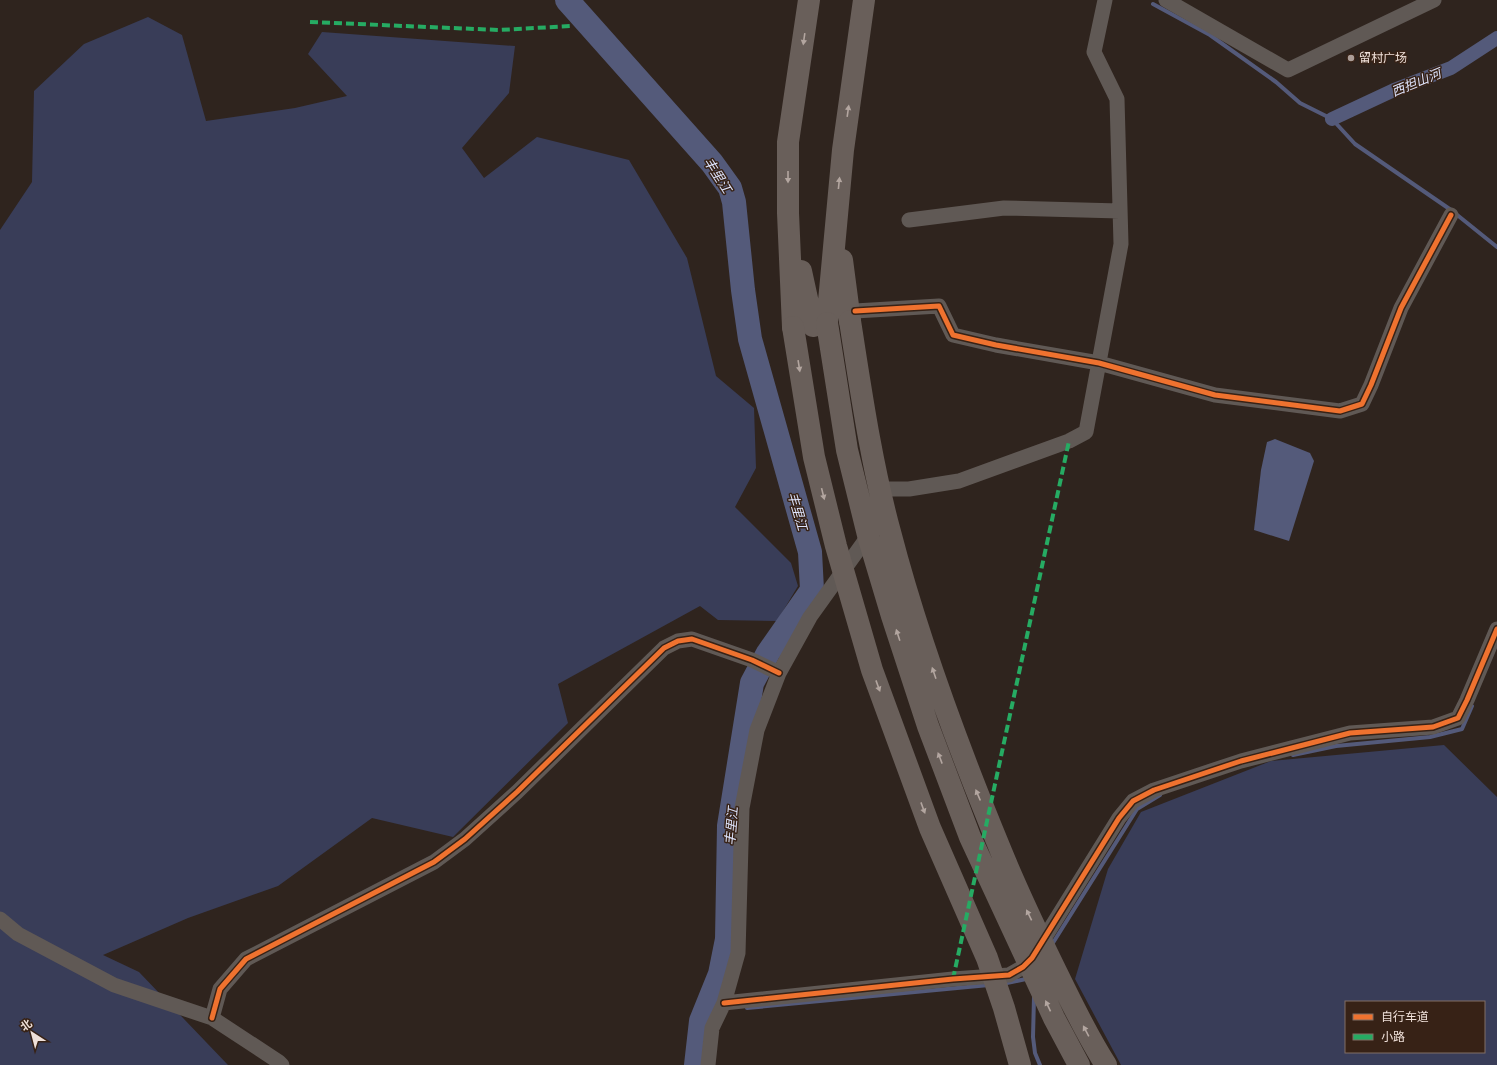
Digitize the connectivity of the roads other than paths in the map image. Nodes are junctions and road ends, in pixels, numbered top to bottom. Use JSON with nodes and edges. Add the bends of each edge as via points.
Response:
{"nodes":[{"id":1,"x":809,"y":0,"type":"edge"},
{"id":2,"x":864,"y":0,"type":"edge"},
{"id":3,"x":1105,"y":0,"type":"edge"},
{"id":4,"x":1166,"y":0,"type":"edge"},
{"id":5,"x":1434,"y":0,"type":"edge"},
{"id":6,"x":1120,"y":211,"type":"junction"},
{"id":7,"x":1450,"y":215,"type":"dead end"},
{"id":8,"x":836,"y":217,"type":"junction"},
{"id":9,"x":908,"y":220,"type":"dead end"},
{"id":10,"x":852,"y":316,"type":"junction"},
{"id":11,"x":811,"y":325,"type":"junction"},
{"id":12,"x":1099,"y":363,"type":"junction"},
{"id":13,"x":879,"y":489,"type":"dead end"},
{"id":14,"x":874,"y":522,"type":"dead end"},
{"id":15,"x":1497,"y":629,"type":"edge"},
{"id":16,"x":776,"y":671,"type":"junction"},
{"id":17,"x":0,"y":919,"type":"edge"},
{"id":18,"x":724,"y":1003,"type":"junction"},
{"id":19,"x":212,"y":1018,"type":"junction"},
{"id":20,"x":282,"y":1065,"type":"edge"},
{"id":21,"x":708,"y":1065,"type":"edge"},
{"id":22,"x":1020,"y":1065,"type":"edge"},
{"id":23,"x":1063,"y":1065,"type":"edge"},
{"id":24,"x":1079,"y":1065,"type":"edge"},
{"id":25,"x":1106,"y":1065,"type":"edge"}],
"edges":[{"from":1,"to":11,"type":"highway","one_way":true,"via":[[788,142],[788,213]]},
{"from":8,"to":2,"type":"highway","one_way":true},
{"from":3,"to":6,"type":"street","via":[[1094,52],[1117,99]]},
{"from":4,"to":5,"type":"street","via":[[1288,70]]},
{"from":6,"to":9,"type":"street","via":[[1004,208]]},
{"from":6,"to":12,"type":"street","via":[[1121,244]]},
{"from":7,"to":12,"type":"street","via":[[1401,308],[1362,404],[1340,411],[1214,395]]},
{"from":8,"to":10,"type":"highway"},
{"from":8,"to":11,"type":"highway"},
{"from":10,"to":12,"type":"street","via":[[939,306],[953,335],[996,346]]},
{"from":25,"to":10,"type":"highway","one_way":true,"bridge":true,"via":[[1071,1002],[1021,898],[973,784],[912,610],[889,531],[870,444]]},
{"from":11,"to":22,"type":"highway","one_way":true,"bridge":true,"via":[[814,457],[836,546],[872,670],[930,828],[987,958]]},
{"from":11,"to":23,"type":"highway","via":[[834,453],[854,535],[914,731],[957,841],[1007,954]]},
{"from":24,"to":11,"type":"highway","one_way":true,"bridge":true,"via":[[1054,1018],[970,837],[928,726],[886,595]]},
{"from":12,"to":13,"type":"street","via":[[1086,432],[1069,441],[959,481],[909,489]]},
{"from":14,"to":16,"type":"street","via":[[870,534],[810,617]]},
{"from":15,"to":18,"type":"street","via":[[1458,718],[1433,727],[1350,733],[1241,761],[1154,790],[1133,801],[1119,818],[1032,958],[1009,975]]},
{"from":16,"to":18,"type":"street","via":[[757,730],[742,808],[738,953]]},
{"from":16,"to":19,"type":"street","via":[[692,639],[678,641],[664,648],[517,792],[453,849],[434,862],[246,959],[220,989]]},
{"from":17,"to":19,"type":"street","via":[[18,934],[114,985]]},
{"from":18,"to":21,"type":"street","via":[[712,1028]]},
{"from":19,"to":20,"type":"street"}]}
